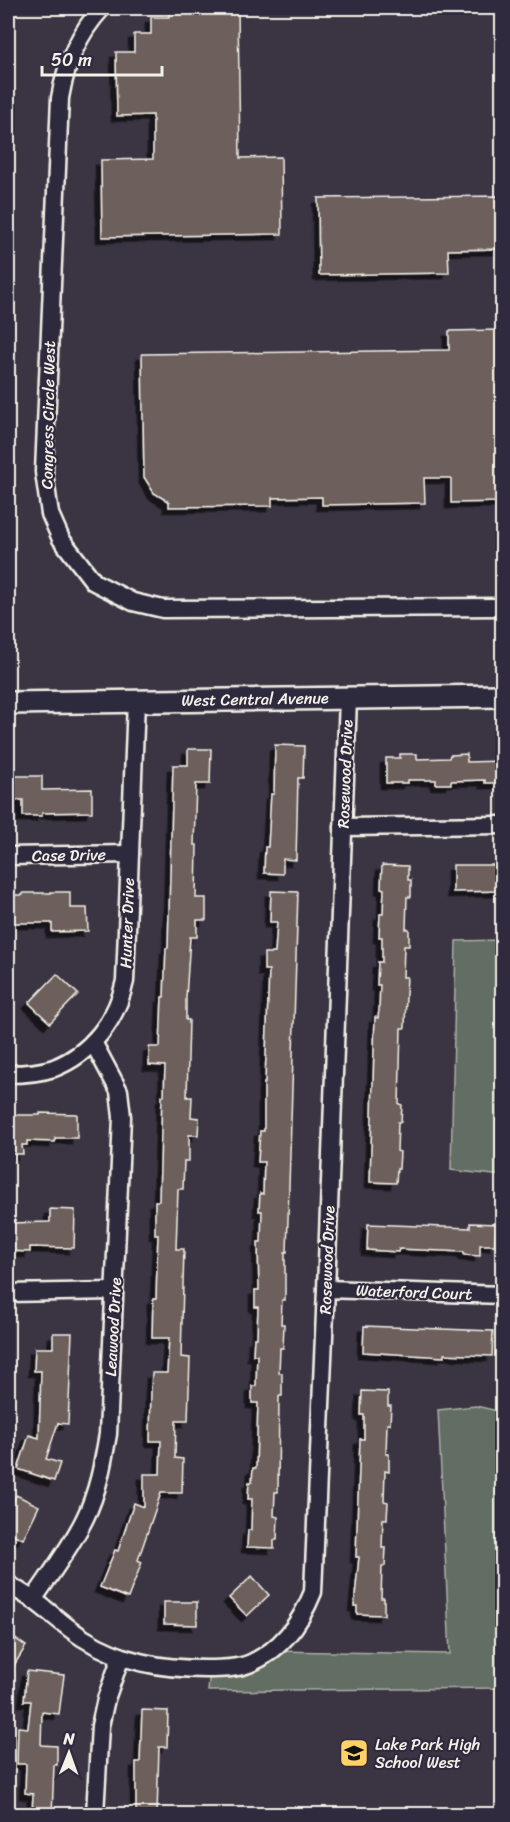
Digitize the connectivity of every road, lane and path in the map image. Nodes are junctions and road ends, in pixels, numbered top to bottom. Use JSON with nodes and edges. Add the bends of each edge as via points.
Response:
{"nodes":[{"id":1,"x":101,"y":8,"type":"edge"},
{"id":2,"x":502,"y":607,"type":"edge"},
{"id":3,"x":502,"y":696,"type":"edge"},
{"id":4,"x":348,"y":698,"type":"junction"},
{"id":5,"x":136,"y":701,"type":"junction"},
{"id":6,"x":8,"y":703,"type":"edge"},
{"id":7,"x":502,"y":825,"type":"edge"},
{"id":8,"x":343,"y":827,"type":"junction"},
{"id":9,"x":130,"y":854,"type":"junction"},
{"id":10,"x":8,"y":856,"type":"edge"},
{"id":11,"x":93,"y":1042,"type":"junction"},
{"id":12,"x":8,"y":1074,"type":"edge"},
{"id":13,"x":326,"y":1289,"type":"junction"},
{"id":14,"x":114,"y":1291,"type":"junction"},
{"id":15,"x":8,"y":1293,"type":"edge"},
{"id":16,"x":502,"y":1295,"type":"edge"},
{"id":17,"x":8,"y":1584,"type":"edge"},
{"id":18,"x":33,"y":1600,"type":"junction"},
{"id":19,"x":121,"y":1656,"type":"junction"},
{"id":20,"x":95,"y":1815,"type":"edge"}],
"edges":[{"from":1,"to":2,"type":"street","name":"Congress Circle West","via":[[69,59],[60,98],[44,472],[50,514],[61,539],[94,582],[133,602],[163,609]]},
{"from":3,"to":4,"type":"street","name":"West Central Avenue"},
{"from":4,"to":5,"type":"street","name":"West Central Avenue"},
{"from":4,"to":8,"type":"street","name":"Rosewood Drive"},
{"from":5,"to":6,"type":"street","name":"West Central Avenue"},
{"from":5,"to":9,"type":"street","name":"Hunter Drive"},
{"from":7,"to":8,"type":"street"},
{"from":8,"to":13,"type":"street","name":"Rosewood Drive"},
{"from":9,"to":10,"type":"street","name":"Case Drive"},
{"from":9,"to":11,"type":"street","name":"Hunter Drive","via":[[125,981],[113,1016]]},
{"from":11,"to":12,"type":"street","name":"Hunter Drive","via":[[55,1068]]},
{"from":11,"to":14,"type":"street","name":"Leawood Drive","via":[[119,1091],[122,1117]]},
{"from":13,"to":16,"type":"street","name":"Waterford Court"},
{"from":13,"to":19,"type":"street","name":"Rosewood Drive","via":[[315,1582],[305,1611],[293,1630],[250,1664],[224,1669],[161,1668]]},
{"from":14,"to":15,"type":"street"},
{"from":14,"to":18,"type":"street","name":"Leawood Drive","via":[[108,1434],[100,1475],[86,1518]]},
{"from":17,"to":18,"type":"street","name":"Rosewood Drive"},
{"from":18,"to":19,"type":"street","name":"Rosewood Drive","via":[[82,1638]]},
{"from":19,"to":20,"type":"street","via":[[100,1726]]}]}
